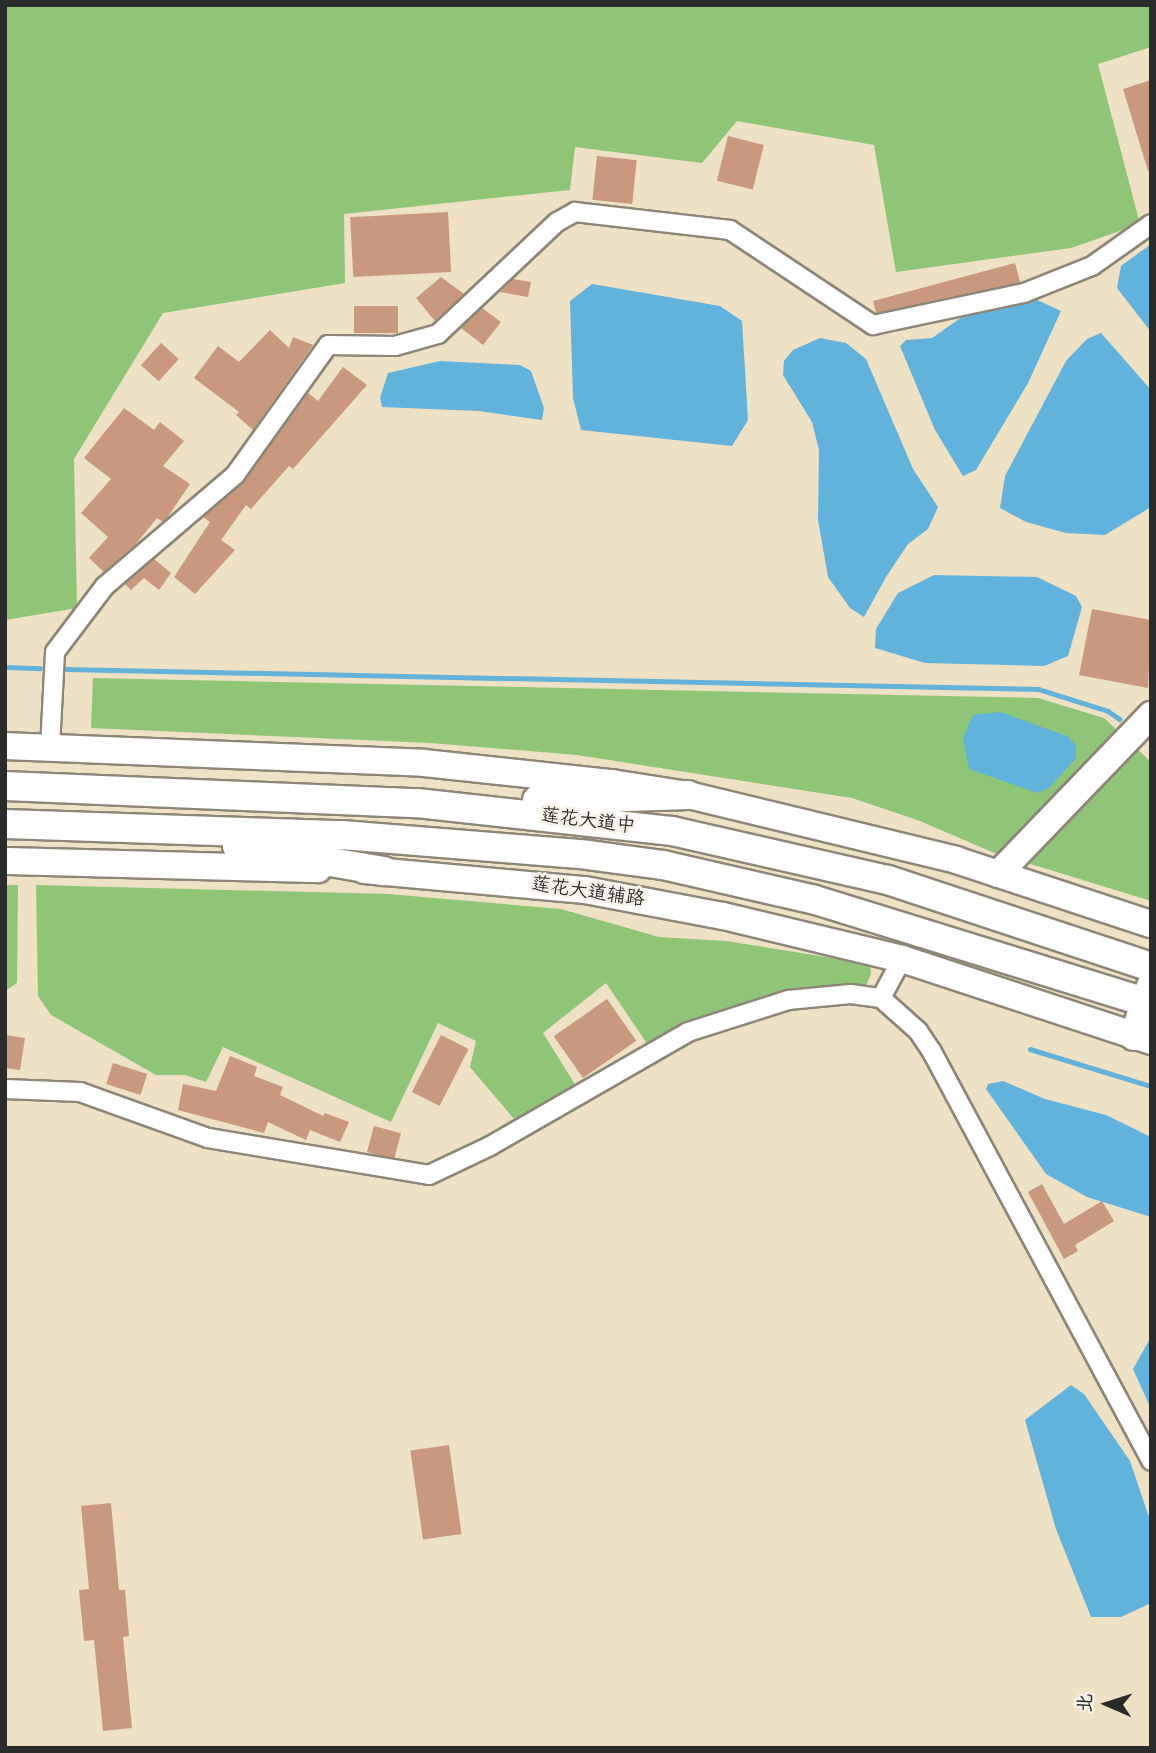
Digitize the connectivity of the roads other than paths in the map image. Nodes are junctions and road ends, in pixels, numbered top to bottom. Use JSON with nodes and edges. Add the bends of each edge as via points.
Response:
{"nodes":[{"id":1,"x":1151,"y":224,"type":"edge"},
{"id":2,"x":1151,"y":715,"type":"edge"},
{"id":3,"x":5,"y":746,"type":"edge"},
{"id":4,"x":50,"y":748,"type":"junction"},
{"id":5,"x":5,"y":786,"type":"edge"},
{"id":6,"x":688,"y":795,"type":"junction"},
{"id":7,"x":417,"y":803,"type":"junction"},
{"id":8,"x":5,"y":824,"type":"edge"},
{"id":9,"x":131,"y":828,"type":"junction"},
{"id":10,"x":5,"y":862,"type":"edge"},
{"id":11,"x":384,"y":871,"type":"junction"},
{"id":12,"x":998,"y":874,"type":"junction"},
{"id":13,"x":888,"y":880,"type":"junction"},
{"id":14,"x":877,"y":918,"type":"junction"},
{"id":15,"x":1151,"y":924,"type":"edge"},
{"id":16,"x":902,"y":959,"type":"junction"},
{"id":17,"x":1151,"y":967,"type":"edge"},
{"id":18,"x":1149,"y":997,"type":"edge"},
{"id":19,"x":881,"y":998,"type":"junction"},
{"id":20,"x":1142,"y":1039,"type":"edge"},
{"id":21,"x":5,"y":1088,"type":"edge"},
{"id":22,"x":1151,"y":1461,"type":"edge"}],
"edges":[{"from":1,"to":4,"type":"street","via":[[1092,266],[1024,293],[873,325],[730,230],[575,212],[557,222],[438,334],[395,346],[328,345],[235,475],[104,586],[55,652]]},
{"from":2,"to":12,"type":"street"},
{"from":3,"to":4,"type":"street"},
{"from":4,"to":6,"type":"street","via":[[502,768]]},
{"from":5,"to":7,"type":"main road","name":"莲花大道中"},
{"from":6,"to":7,"type":"main road"},
{"from":6,"to":12,"type":"street"},
{"from":7,"to":13,"type":"main road","name":"莲花大道中","via":[[672,831]]},
{"from":8,"to":9,"type":"main road","name":"莲花大道中"},
{"from":9,"to":11,"type":"main road"},
{"from":9,"to":14,"type":"main road","name":"莲花大道中","via":[[342,835],[588,855],[742,881]]},
{"from":10,"to":11,"type":"street","name":"莲花大道辅路"},
{"from":11,"to":16,"type":"street","name":"莲花大道辅路","via":[[598,892]]},
{"from":12,"to":15,"type":"street"},
{"from":13,"to":14,"type":"main road"},
{"from":13,"to":17,"type":"main road","name":"莲花大道中"},
{"from":14,"to":18,"type":"main road","name":"莲花大道中"},
{"from":16,"to":19,"type":"street"},
{"from":16,"to":20,"type":"street","name":"莲花大道辅路"},
{"from":18,"to":20,"type":"main road"},
{"from":19,"to":21,"type":"street","via":[[851,994],[788,1000],[688,1032],[490,1146],[429,1175],[208,1138],[79,1093]]},
{"from":19,"to":22,"type":"street","via":[[918,1031],[932,1052]]}]}
